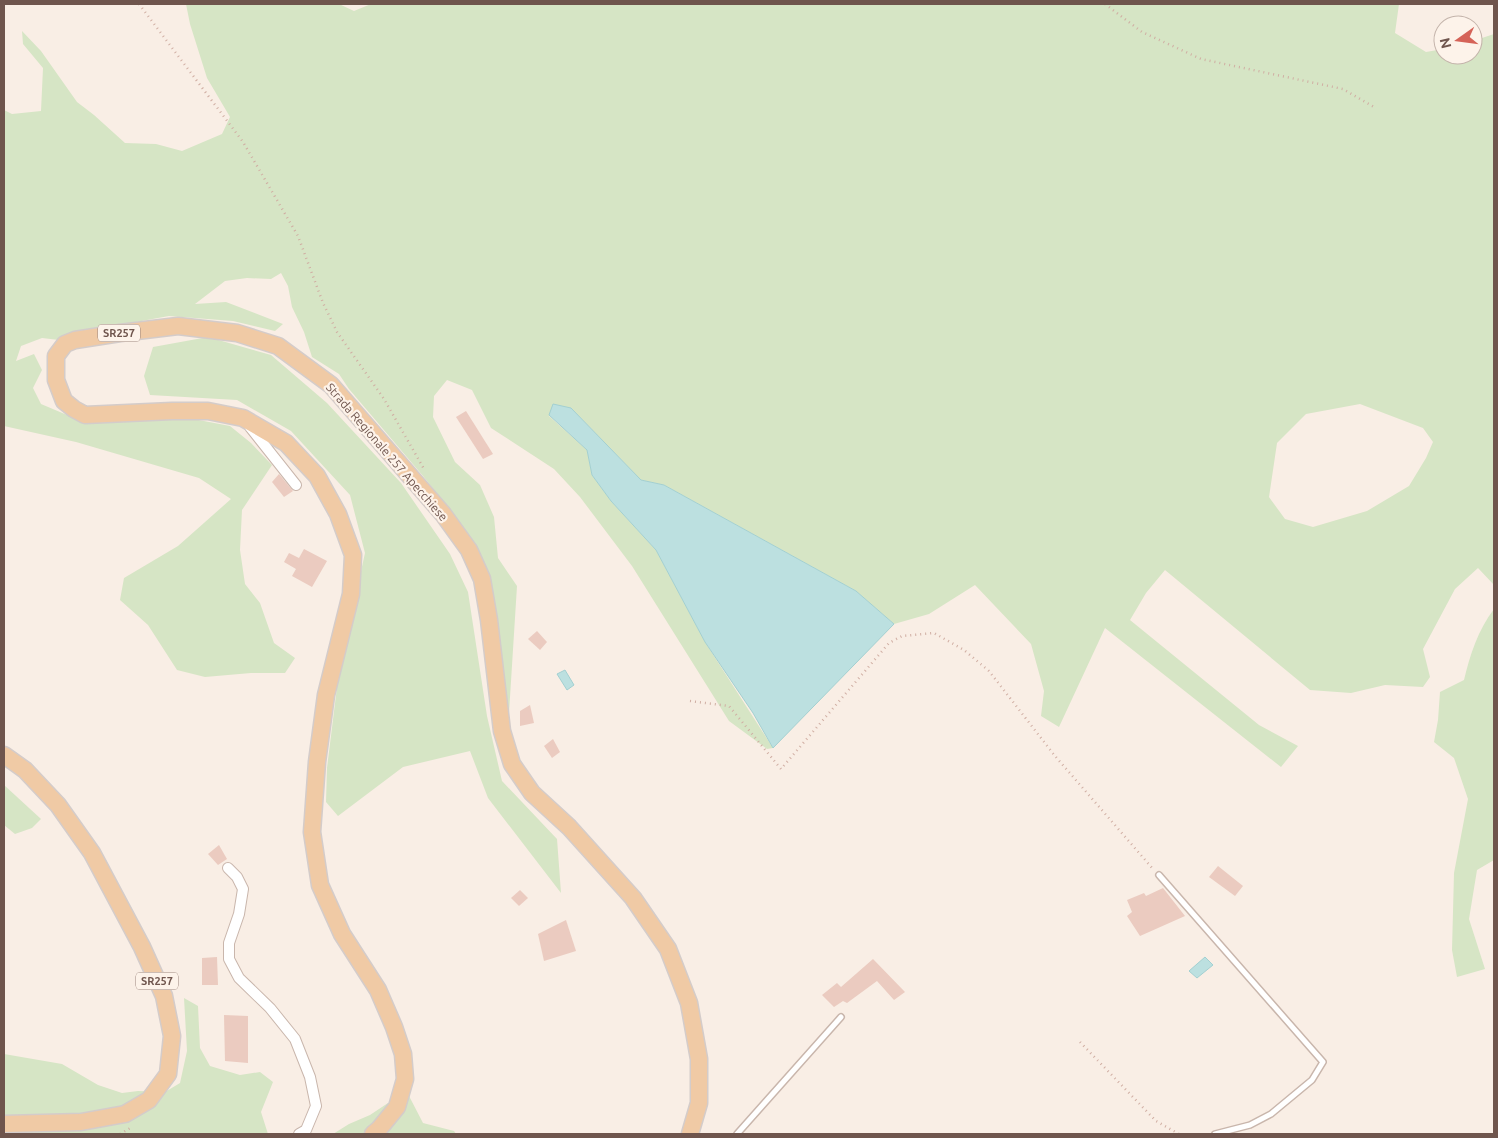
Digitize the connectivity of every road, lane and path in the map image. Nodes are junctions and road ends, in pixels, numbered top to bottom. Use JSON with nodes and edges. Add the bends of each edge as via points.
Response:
{"nodes":[{"id":1,"x":139,"y":4,"type":"edge"},
{"id":2,"x":1105,"y":4,"type":"edge"},
{"id":3,"x":1374,"y":108,"type":"dead end"},
{"id":4,"x":243,"y":418,"type":"junction"},
{"id":5,"x":426,"y":472,"type":"dead end"},
{"id":6,"x":296,"y":485,"type":"dead end"},
{"id":7,"x":690,"y":701,"type":"dead end"},
{"id":8,"x":4,"y":755,"type":"edge"},
{"id":9,"x":228,"y":868,"type":"dead end"},
{"id":10,"x":1159,"y":875,"type":"joint"},
{"id":11,"x":841,"y":1017,"type":"dead end"},
{"id":12,"x":1080,"y":1042,"type":"dead end"},
{"id":13,"x":4,"y":1124,"type":"edge"},
{"id":14,"x":299,"y":1134,"type":"edge"},
{"id":15,"x":373,"y":1134,"type":"edge"},
{"id":16,"x":690,"y":1134,"type":"edge"},
{"id":17,"x":737,"y":1134,"type":"edge"},
{"id":18,"x":1179,"y":1134,"type":"edge"},
{"id":19,"x":1215,"y":1134,"type":"edge"}],
"edges":[{"from":1,"to":5,"type":"path","via":[[243,142],[298,236],[337,332],[384,399]]},
{"from":2,"to":3,"type":"path","via":[[1142,32],[1200,60],[1343,89]]},
{"from":4,"to":6,"type":"street"},
{"from":4,"to":15,"type":"main road","name":"Strada Regionale 257 Apecchiese","number":"SR257","via":[[286,442],[317,476],[338,514],[353,555],[351,594],[326,695],[316,762],[312,832],[320,885],[342,934],[378,990],[403,1054],[405,1079],[397,1107]]},
{"from":4,"to":16,"type":"main road","name":"Strada Regionale 257 Apecchiese","number":"SR257","via":[[208,411],[85,415],[64,400],[56,380],[56,356],[65,344],[76,340],[178,326],[237,333],[278,346],[331,385],[443,514],[469,550],[482,579],[502,730],[512,764],[532,794],[569,827],[632,898],[668,949],[689,1003],[699,1059],[700,1103]]},
{"from":7,"to":10,"type":"path","via":[[729,706],[781,769],[889,643],[902,636],[934,633],[964,650],[989,671],[1055,756]]},
{"from":8,"to":13,"type":"main road","number":"SR257","via":[[25,770],[58,805],[92,853],[164,996],[172,1036],[168,1074],[149,1100],[124,1114],[81,1122]]},
{"from":9,"to":14,"type":"street","via":[[243,889],[229,944],[229,959],[239,978],[270,1008],[295,1039],[310,1077],[316,1106],[306,1130]]},
{"from":10,"to":19,"type":"lane","via":[[1323,1062],[1312,1080],[1271,1114],[1250,1125]]},
{"from":11,"to":17,"type":"lane"},
{"from":12,"to":18,"type":"path","via":[[1156,1121]]}]}
